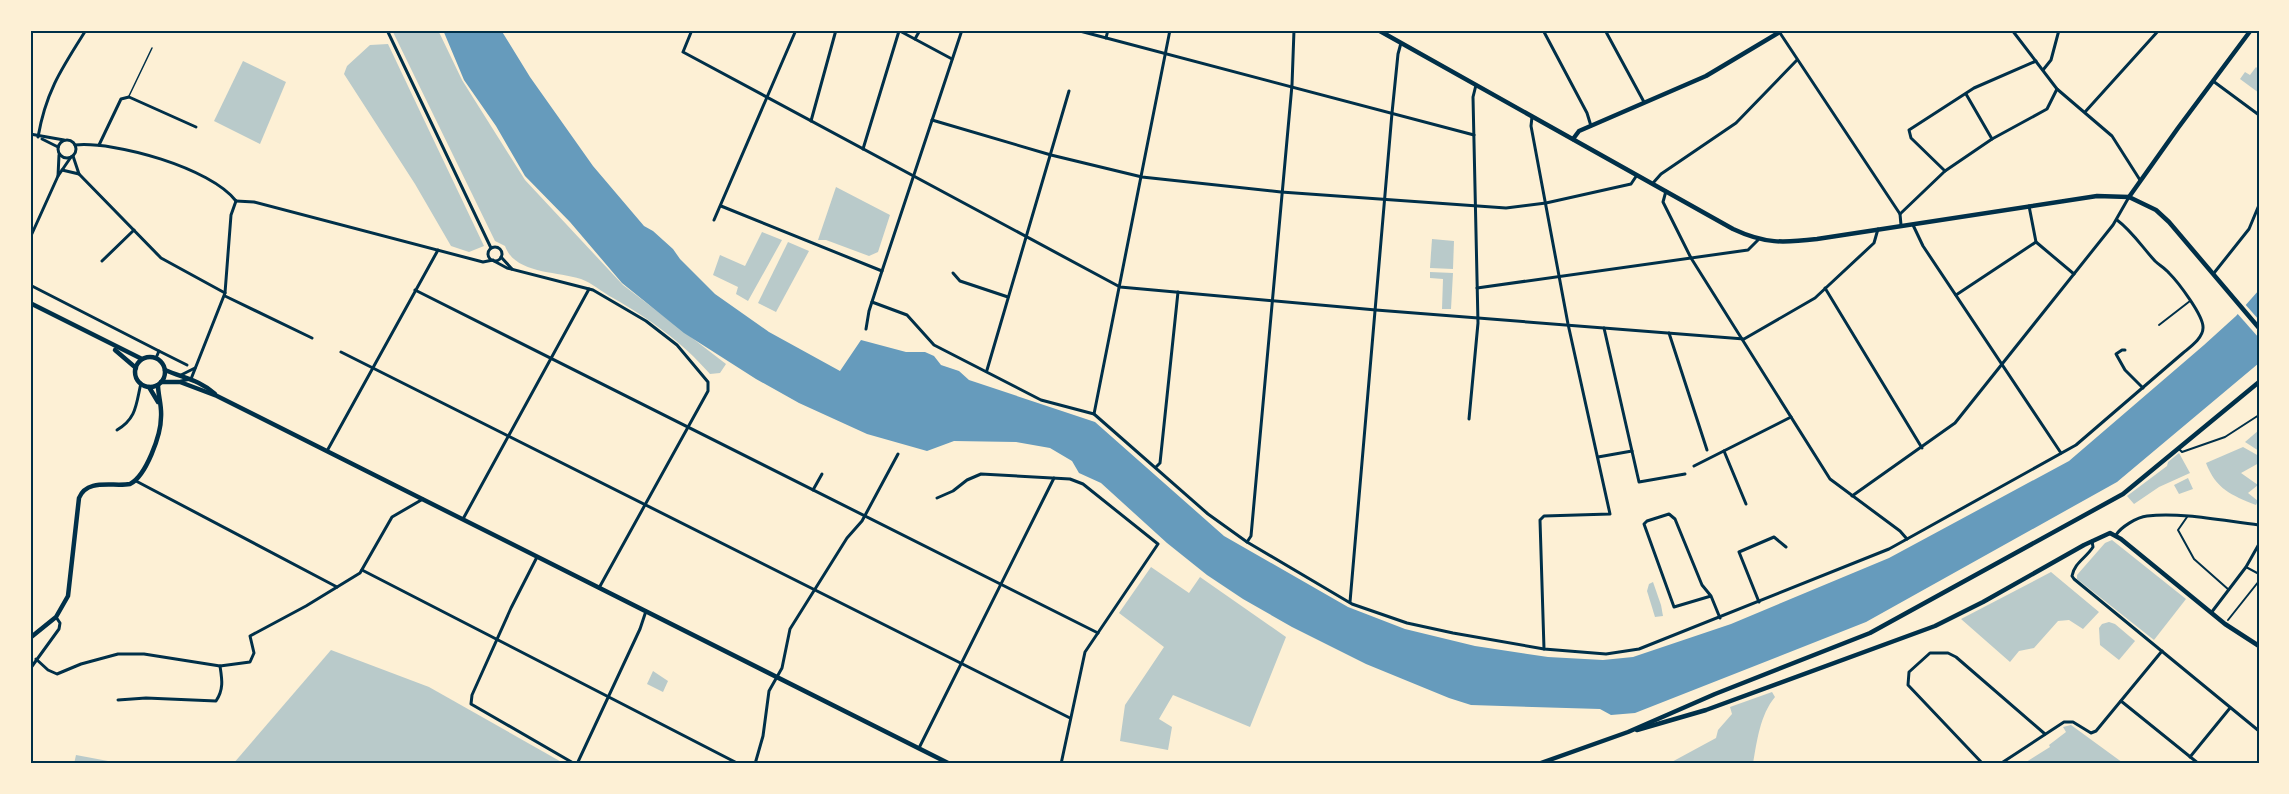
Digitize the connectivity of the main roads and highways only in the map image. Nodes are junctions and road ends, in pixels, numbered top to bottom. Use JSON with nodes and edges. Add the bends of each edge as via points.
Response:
{"nodes":[{"id":1,"x":1378,"y":30,"type":"edge"},
{"id":2,"x":2251,"y":30,"type":"edge"},
{"id":3,"x":1778,"y":31,"type":"edge"},
{"id":4,"x":1573,"y":139,"type":"junction"},
{"id":5,"x":2129,"y":197,"type":"junction"},
{"id":6,"x":30,"y":303,"type":"edge"},
{"id":7,"x":2259,"y":328,"type":"edge"},
{"id":8,"x":109,"y":344,"type":"junction"},
{"id":9,"x":142,"y":359,"type":"junction"},
{"id":10,"x":136,"y":368,"type":"junction"},
{"id":11,"x":165,"y":370,"type":"junction"},
{"id":12,"x":2259,"y":382,"type":"edge"},
{"id":13,"x":159,"y":383,"type":"junction"},
{"id":14,"x":149,"y":387,"type":"junction"},
{"id":15,"x":217,"y":396,"type":"junction"},
{"id":16,"x":160,"y":408,"type":"junction"},
{"id":17,"x":30,"y":638,"type":"edge"},
{"id":18,"x":2259,"y":646,"type":"edge"},
{"id":19,"x":1705,"y":698,"type":"junction"},
{"id":20,"x":1693,"y":703,"type":"junction"},
{"id":21,"x":1716,"y":706,"type":"junction"},
{"id":22,"x":1706,"y":710,"type":"junction"},
{"id":23,"x":1628,"y":732,"type":"junction"},
{"id":24,"x":950,"y":764,"type":"edge"},
{"id":25,"x":1538,"y":764,"type":"edge"}],
"edges":[{"from":1,"to":4,"type":"main road"},
{"from":2,"to":5,"type":"main road"},
{"from":3,"to":4,"type":"main road","via":[[1706,76],[1579,131]]},
{"from":4,"to":5,"type":"main road","via":[[1758,240],[1791,242],[2029,206],[2112,195]]},
{"from":5,"to":7,"type":"main road","via":[[2150,206],[2169,222]]},
{"from":6,"to":8,"type":"main road"},
{"from":8,"to":9,"type":"main road"},
{"from":8,"to":10,"type":"main road"},
{"from":9,"to":10,"type":"main road"},
{"from":9,"to":11,"type":"main road","via":[[156,358]]},
{"from":10,"to":14,"type":"main road","via":[[136,376]]},
{"from":11,"to":13,"type":"main road"},
{"from":11,"to":15,"type":"main road","via":[[191,379]]},
{"from":12,"to":19,"type":"main road","via":[[2112,501],[1870,633]]},
{"from":13,"to":14,"type":"main road"},
{"from":13,"to":15,"type":"main road","via":[[186,384]]},
{"from":13,"to":16,"type":"main road"},
{"from":14,"to":16,"type":"main road"},
{"from":15,"to":24,"type":"main road"},
{"from":16,"to":17,"type":"main road","via":[[160,426],[153,448],[136,481],[90,486],[82,492],[70,586],[56,616]]},
{"from":18,"to":21,"type":"main road","via":[[2110,533],[1935,626]]},
{"from":19,"to":20,"type":"main road"},
{"from":19,"to":21,"type":"main road"},
{"from":20,"to":22,"type":"main road","via":[[1696,709]]},
{"from":20,"to":23,"type":"main road"},
{"from":21,"to":22,"type":"main road"},
{"from":22,"to":23,"type":"main road"},
{"from":23,"to":25,"type":"main road"}]}
